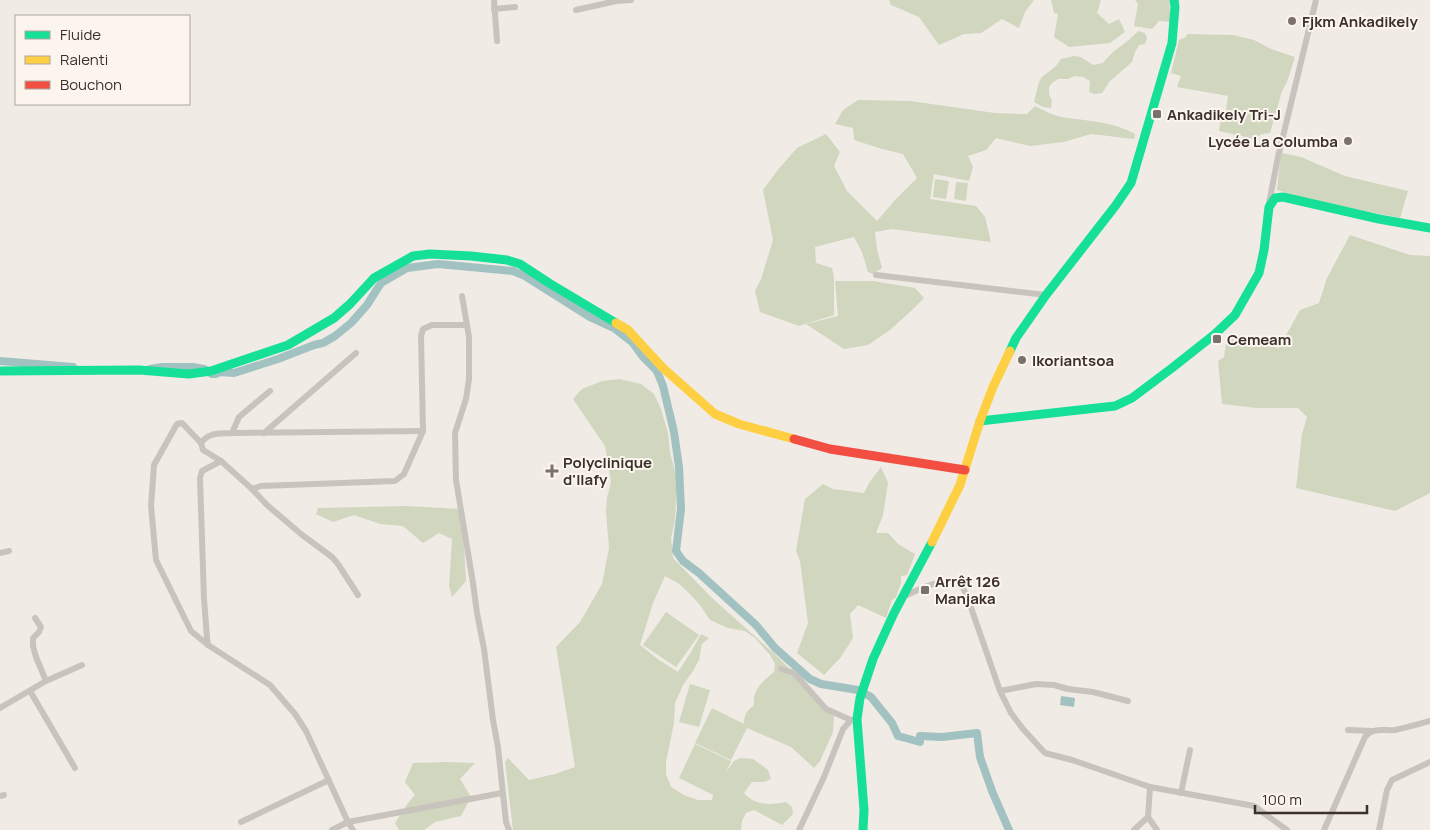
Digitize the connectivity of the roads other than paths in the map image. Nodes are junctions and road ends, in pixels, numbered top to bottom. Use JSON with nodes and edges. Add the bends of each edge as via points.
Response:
{"nodes":[{"id":1,"x":494,"y":0,"type":"edge"},
{"id":2,"x":631,"y":0,"type":"edge"},
{"id":3,"x":1174,"y":0,"type":"edge"},
{"id":4,"x":1316,"y":0,"type":"edge"},
{"id":5,"x":515,"y":7,"type":"dead end"},
{"id":6,"x":494,"y":9,"type":"junction"},
{"id":7,"x":576,"y":10,"type":"dead end"},
{"id":8,"x":496,"y":41,"type":"dead end"},
{"id":9,"x":1269,"y":207,"type":"junction"},
{"id":10,"x":1430,"y":228,"type":"edge"},
{"id":11,"x":876,"y":276,"type":"dead end"},
{"id":12,"x":1046,"y":295,"type":"junction"},
{"id":13,"x":462,"y":296,"type":"dead end"},
{"id":14,"x":467,"y":326,"type":"junction"},
{"id":15,"x":356,"y":353,"type":"dead end"},
{"id":16,"x":0,"y":371,"type":"edge"},
{"id":17,"x":270,"y":391,"type":"dead end"},
{"id":18,"x":980,"y":421,"type":"junction"},
{"id":19,"x":423,"y":431,"type":"junction"},
{"id":20,"x":232,"y":433,"type":"junction"},
{"id":21,"x":264,"y":433,"type":"junction"},
{"id":22,"x":201,"y":443,"type":"junction"},
{"id":23,"x":221,"y":461,"type":"junction"},
{"id":24,"x":965,"y":470,"type":"junction"},
{"id":25,"x":252,"y":489,"type":"junction"},
{"id":26,"x":10,"y":550,"type":"dead end"},
{"id":27,"x":0,"y":554,"type":"edge"},
{"id":28,"x":358,"y":595,"type":"dead end"},
{"id":29,"x":903,"y":596,"type":"junction"},
{"id":30,"x":35,"y":618,"type":"dead end"},
{"id":31,"x":208,"y":645,"type":"junction"},
{"id":32,"x":82,"y":665,"type":"dead end"},
{"id":33,"x":781,"y":669,"type":"dead end"},
{"id":34,"x":46,"y":681,"type":"junction"},
{"id":35,"x":30,"y":690,"type":"junction"},
{"id":36,"x":1000,"y":691,"type":"junction"},
{"id":37,"x":1128,"y":701,"type":"dead end"},
{"id":38,"x":0,"y":708,"type":"edge"},
{"id":39,"x":854,"y":719,"type":"junction"},
{"id":40,"x":1430,"y":721,"type":"edge"},
{"id":41,"x":1348,"y":730,"type":"dead end"},
{"id":42,"x":1373,"y":731,"type":"junction"},
{"id":43,"x":1190,"y":750,"type":"dead end"},
{"id":44,"x":1430,"y":762,"type":"edge"},
{"id":45,"x":75,"y":768,"type":"dead end"},
{"id":46,"x":329,"y":780,"type":"junction"},
{"id":47,"x":1150,"y":787,"type":"junction"},
{"id":48,"x":502,"y":793,"type":"junction"},
{"id":49,"x":1181,"y":793,"type":"junction"},
{"id":50,"x":1148,"y":817,"type":"junction"},
{"id":51,"x":240,"y":822,"type":"dead end"},
{"id":52,"x":348,"y":822,"type":"junction"},
{"id":53,"x":332,"y":830,"type":"edge"},
{"id":54,"x":353,"y":830,"type":"edge"},
{"id":55,"x":509,"y":830,"type":"edge"},
{"id":56,"x":800,"y":830,"type":"edge"},
{"id":57,"x":863,"y":830,"type":"edge"},
{"id":58,"x":1134,"y":830,"type":"edge"},
{"id":59,"x":1157,"y":830,"type":"edge"},
{"id":60,"x":1287,"y":830,"type":"edge"},
{"id":61,"x":1324,"y":830,"type":"edge"},
{"id":62,"x":1379,"y":830,"type":"edge"}],
"edges":[{"from":1,"to":6,"type":"street"},
{"from":2,"to":7,"type":"street"},
{"from":3,"to":12,"type":"street","via":[[1172,43],[1131,183]]},
{"from":4,"to":9,"type":"street","via":[[1278,156]]},
{"from":5,"to":6,"type":"street"},
{"from":6,"to":8,"type":"street"},
{"from":9,"to":10,"type":"street","via":[[1274,198],[1283,197]]},
{"from":9,"to":18,"type":"street","via":[[1259,273],[1234,315],[1209,339],[1132,398],[1115,406]]},
{"from":11,"to":12,"type":"street"},
{"from":12,"to":18,"type":"street","via":[[1016,338]]},
{"from":13,"to":14,"type":"street"},
{"from":14,"to":19,"type":"street","via":[[432,325],[423,329]]},
{"from":14,"to":48,"type":"street","via":[[469,379],[455,433],[456,480],[484,649]]},
{"from":15,"to":21,"type":"street"},
{"from":16,"to":24,"type":"street","via":[[130,370],[189,374],[211,371],[288,345],[334,318],[374,278],[413,256],[471,256],[520,264],[628,330],[672,376],[715,414],[739,424],[823,447]]},
{"from":17,"to":20,"type":"street","via":[[240,417]]},
{"from":18,"to":24,"type":"street"},
{"from":19,"to":21,"type":"street"},
{"from":19,"to":25,"type":"street","via":[[404,474],[395,481]]},
{"from":20,"to":21,"type":"street"},
{"from":20,"to":22,"type":"street","via":[[214,434]]},
{"from":22,"to":23,"type":"street","via":[[202,450]]},
{"from":22,"to":31,"type":"street","via":[[182,423],[177,424],[154,465],[152,506],[156,560],[191,631]]},
{"from":23,"to":25,"type":"street"},
{"from":23,"to":31,"type":"street","via":[[202,471],[200,478]]},
{"from":24,"to":29,"type":"street"},
{"from":25,"to":28,"type":"street","via":[[301,534],[332,557]]},
{"from":26,"to":27,"type":"street"},
{"from":29,"to":36,"type":"street","via":[[947,581],[962,586]]},
{"from":29,"to":39,"type":"street","via":[[877,650]]},
{"from":30,"to":34,"type":"street","via":[[41,627],[33,638],[33,646]]},
{"from":31,"to":46,"type":"street","via":[[270,685],[306,731]]},
{"from":32,"to":34,"type":"street"},
{"from":33,"to":39,"type":"street","via":[[794,673],[826,709]]},
{"from":34,"to":35,"type":"street"},
{"from":35,"to":38,"type":"street"},
{"from":35,"to":45,"type":"street"},
{"from":36,"to":37,"type":"street","via":[[1036,684],[1054,685]]},
{"from":36,"to":47,"type":"street","via":[[1011,714],[1045,754]]},
{"from":39,"to":56,"type":"street","via":[[843,729]]},
{"from":39,"to":57,"type":"street","via":[[864,810]]},
{"from":40,"to":42,"type":"street","via":[[1395,730]]},
{"from":41,"to":42,"type":"street"},
{"from":42,"to":61,"type":"street","via":[[1365,737]]},
{"from":43,"to":49,"type":"street"},
{"from":44,"to":62,"type":"street","via":[[1392,780]]},
{"from":46,"to":51,"type":"street"},
{"from":46,"to":52,"type":"street"},
{"from":47,"to":49,"type":"street"},
{"from":47,"to":50,"type":"street"},
{"from":48,"to":52,"type":"street"},
{"from":48,"to":55,"type":"street"},
{"from":49,"to":60,"type":"street","via":[[1254,806]]},
{"from":50,"to":58,"type":"street"},
{"from":50,"to":59,"type":"street"},
{"from":52,"to":53,"type":"street"},
{"from":52,"to":54,"type":"street"}]}
